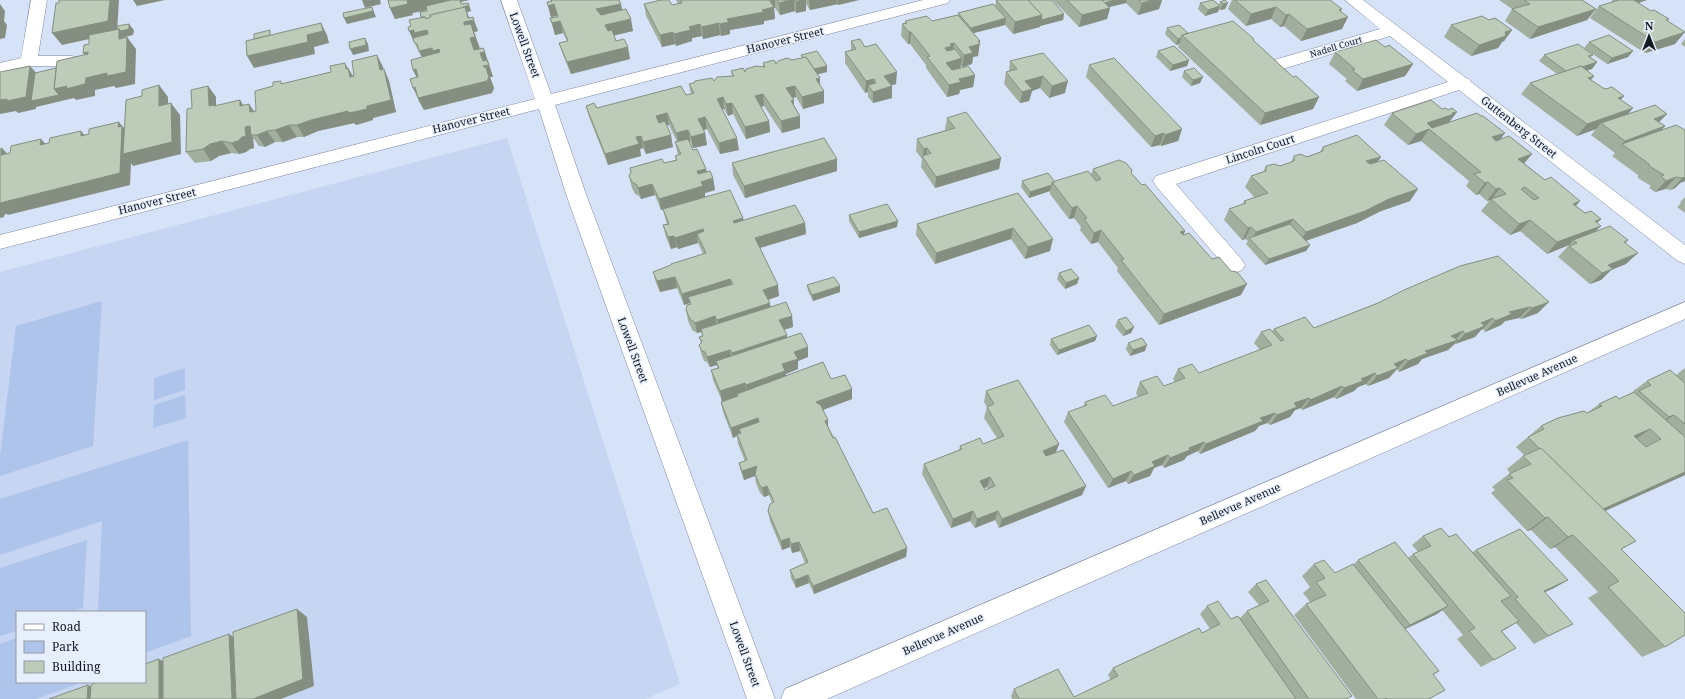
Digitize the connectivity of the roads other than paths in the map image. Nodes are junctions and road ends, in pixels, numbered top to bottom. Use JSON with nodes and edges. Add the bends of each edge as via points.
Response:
{"nodes":[{"id":1,"x":39,"y":0,"type":"edge"},
{"id":2,"x":509,"y":0,"type":"edge"},
{"id":3,"x":942,"y":0,"type":"edge"},
{"id":4,"x":1354,"y":0,"type":"edge"},
{"id":5,"x":1393,"y":30,"type":"junction"},
{"id":6,"x":29,"y":61,"type":"junction"},
{"id":7,"x":71,"y":61,"type":"edge"},
{"id":8,"x":1280,"y":64,"type":"edge"},
{"id":9,"x":0,"y":68,"type":"edge"},
{"id":10,"x":1462,"y":83,"type":"junction"},
{"id":11,"x":545,"y":101,"type":"junction"},
{"id":12,"x":0,"y":242,"type":"edge"},
{"id":13,"x":1685,"y":256,"type":"edge"},
{"id":14,"x":1235,"y":265,"type":"dead end"},
{"id":15,"x":1685,"y":310,"type":"edge"},
{"id":16,"x":761,"y":699,"type":"edge"},
{"id":17,"x":795,"y":699,"type":"edge"}],
"edges":[{"from":1,"to":6,"type":"street"},
{"from":2,"to":11,"type":"street","name":"Lowell Street"},
{"from":3,"to":11,"type":"street","name":"Hanover Street"},
{"from":4,"to":5,"type":"street","name":"Guttenberg Street"},
{"from":5,"to":8,"type":"street","name":"Nadell Court"},
{"from":5,"to":10,"type":"street","name":"Guttenberg Street"},
{"from":6,"to":7,"type":"street"},
{"from":6,"to":9,"type":"street"},
{"from":10,"to":13,"type":"street","name":"Guttenberg Street"},
{"from":10,"to":14,"type":"street","name":"Lincoln Court","via":[[1163,181]]},
{"from":11,"to":12,"type":"street","name":"Hanover Street"},
{"from":11,"to":16,"type":"street","name":"Lowell Street","via":[[580,204]]},
{"from":15,"to":17,"type":"street","name":"Bellevue Avenue"}]}
